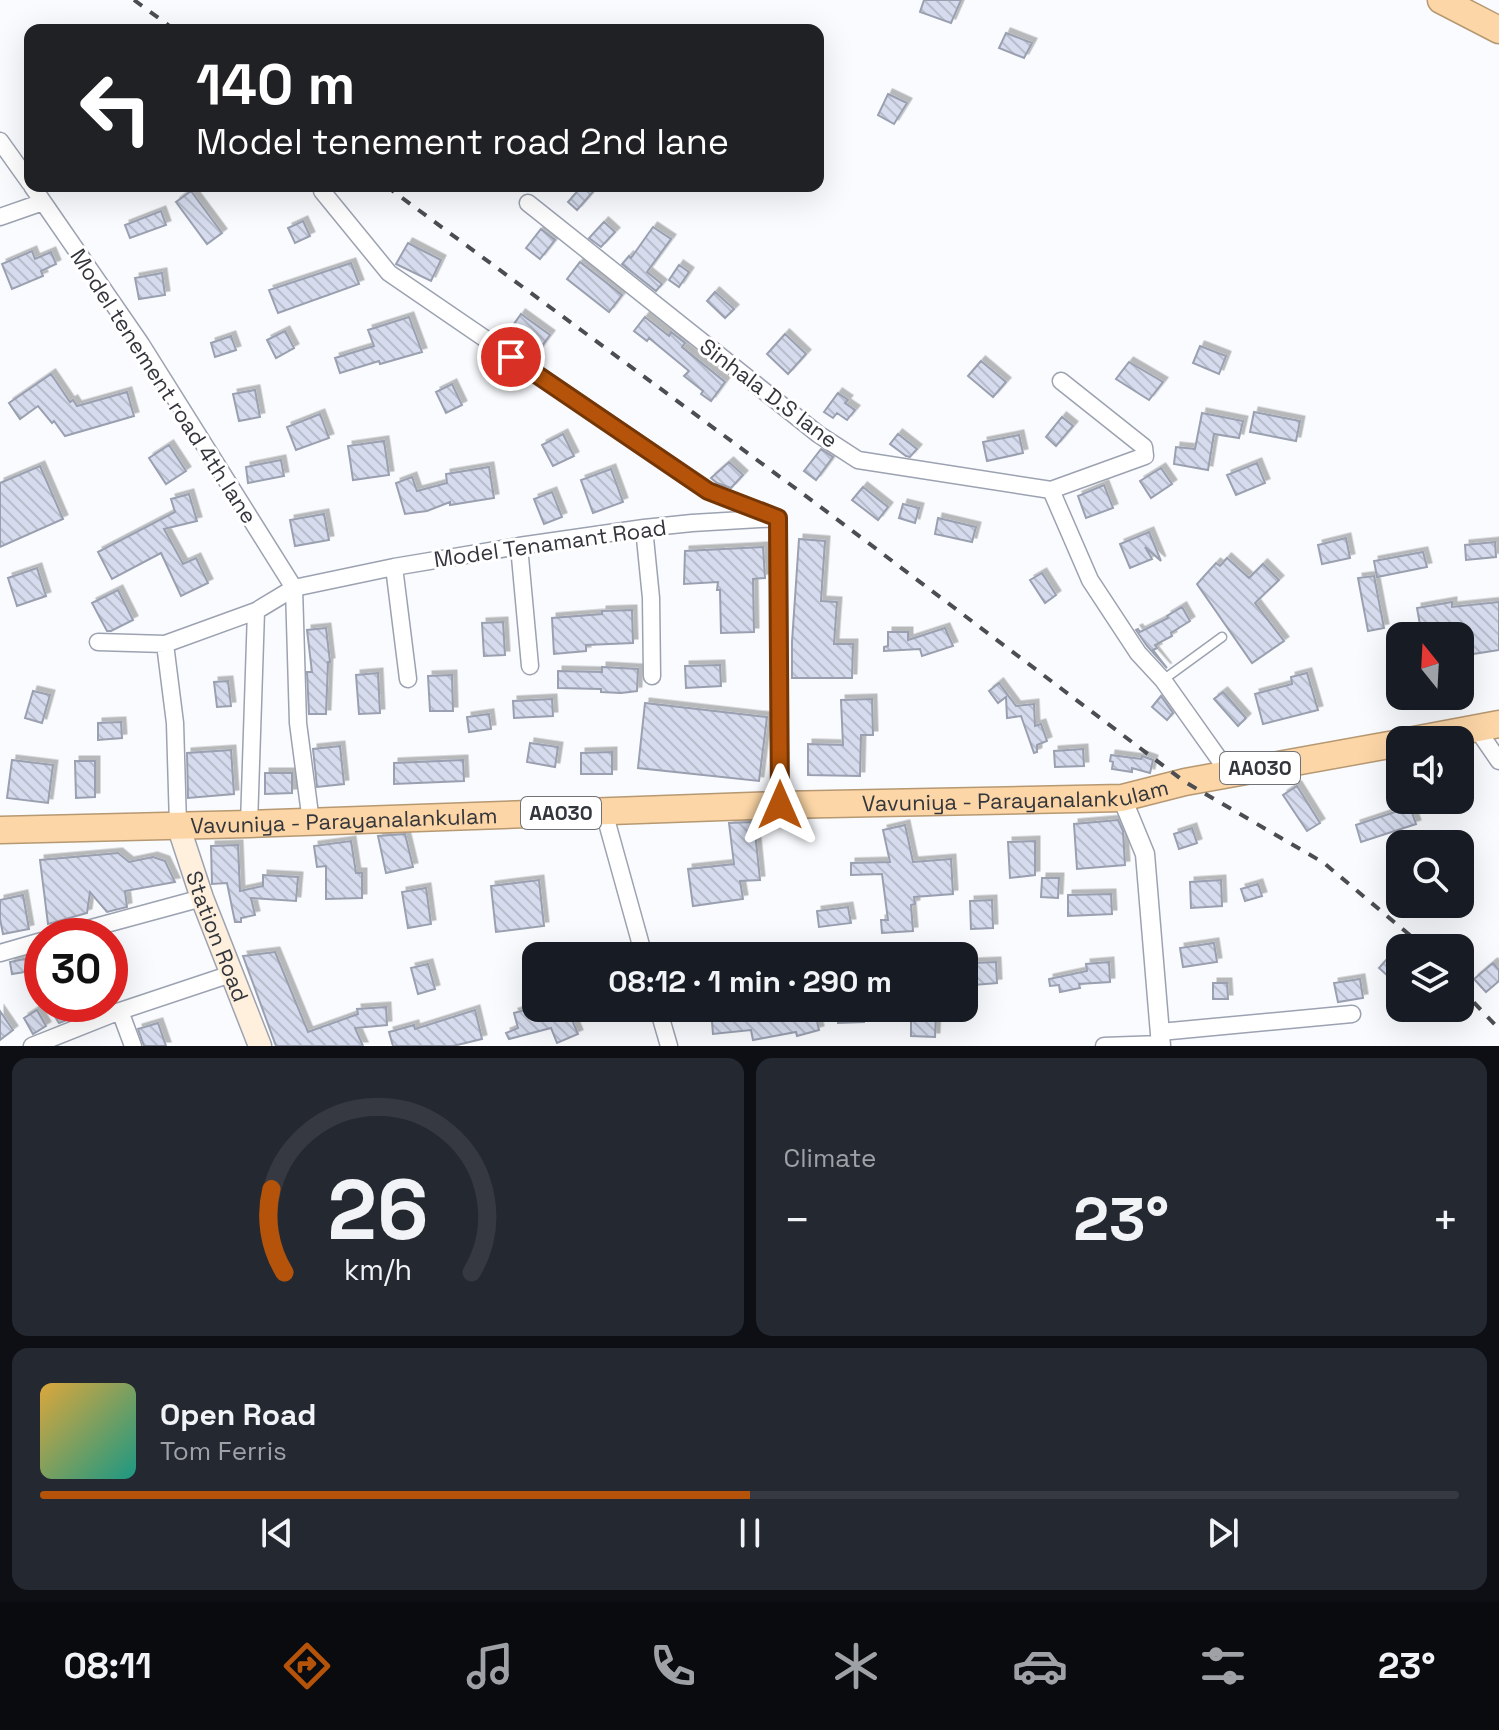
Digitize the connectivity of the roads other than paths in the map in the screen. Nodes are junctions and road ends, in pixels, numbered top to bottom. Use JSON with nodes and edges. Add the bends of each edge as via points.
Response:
{"nodes":[{"id":1,"x":1441,"y":0,"type":"edge"},
{"id":2,"x":1499,"y":30,"type":"edge"},
{"id":3,"x":0,"y":141,"type":"edge"},
{"id":4,"x":24,"y":175,"type":"edge"},
{"id":5,"x":36,"y":192,"type":"edge"},
{"id":6,"x":323,"y":192,"type":"edge"},
{"id":7,"x":43,"y":202,"type":"junction"},
{"id":8,"x":528,"y":203,"type":"dead end"},
{"id":9,"x":0,"y":217,"type":"edge"},
{"id":10,"x":1061,"y":381,"type":"dead end"},
{"id":11,"x":1051,"y":490,"type":"junction"},
{"id":12,"x":778,"y":518,"type":"junction"},
{"id":13,"x":644,"y":528,"type":"junction"},
{"id":14,"x":519,"y":546,"type":"junction"},
{"id":15,"x":394,"y":567,"type":"junction"},
{"id":16,"x":294,"y":588,"type":"junction"},
{"id":17,"x":256,"y":611,"type":"junction"},
{"id":18,"x":1222,"y":637,"type":"dead end"},
{"id":19,"x":98,"y":642,"type":"dead end"},
{"id":20,"x":165,"y":644,"type":"junction"},
{"id":21,"x":530,"y":666,"type":"dead end"},
{"id":22,"x":652,"y":676,"type":"dead end"},
{"id":23,"x":408,"y":679,"type":"dead end"},
{"id":24,"x":1163,"y":680,"type":"junction"},
{"id":25,"x":1488,"y":726,"type":"edge"},
{"id":26,"x":1386,"y":745,"type":"edge"},
{"id":27,"x":1499,"y":761,"type":"edge"},
{"id":28,"x":1229,"y":773,"type":"junction"},
{"id":29,"x":1122,"y":798,"type":"junction"},
{"id":30,"x":780,"y":805,"type":"junction"},
{"id":31,"x":604,"y":812,"type":"junction"},
{"id":32,"x":311,"y":822,"type":"junction"},
{"id":33,"x":249,"y":824,"type":"junction"},
{"id":34,"x":178,"y":825,"type":"junction"},
{"id":35,"x":0,"y":830,"type":"edge"},
{"id":36,"x":202,"y":898,"type":"junction"},
{"id":37,"x":128,"y":918,"type":"edge"},
{"id":38,"x":640,"y":942,"type":"edge"},
{"id":39,"x":24,"y":946,"type":"edge"},
{"id":40,"x":0,"y":953,"type":"edge"},
{"id":41,"x":231,"y":974,"type":"junction"},
{"id":42,"x":128,"y":1008,"type":"edge"},
{"id":43,"x":1352,"y":1014,"type":"dead end"},
{"id":44,"x":92,"y":1022,"type":"edge"},
{"id":45,"x":124,"y":1022,"type":"edge"},
{"id":46,"x":662,"y":1022,"type":"edge"},
{"id":47,"x":1161,"y":1041,"type":"edge"},
{"id":48,"x":31,"y":1046,"type":"edge"},
{"id":49,"x":133,"y":1046,"type":"edge"},
{"id":50,"x":260,"y":1046,"type":"edge"},
{"id":51,"x":669,"y":1046,"type":"edge"},
{"id":52,"x":1104,"y":1046,"type":"edge"}],
"edges":[{"from":1,"to":2,"type":"highway"},
{"from":3,"to":4,"type":"street","name":"Model tenement road 4th lane"},
{"from":5,"to":7,"type":"street","name":"Model tenement road 4th lane"},
{"from":6,"to":12,"type":"street","via":[[389,273],[708,491]]},
{"from":7,"to":9,"type":"street"},
{"from":7,"to":16,"type":"street","name":"Model tenement road 4th lane","via":[[141,344]]},
{"from":8,"to":11,"type":"street","name":"Sinhala D.S lane","via":[[818,434],[858,460]]},
{"from":10,"to":11,"type":"street","name":"Sinhala D.S lane","via":[[1144,447],[1145,456]]},
{"from":11,"to":24,"type":"street","via":[[1090,580],[1138,653]]},
{"from":12,"to":13,"type":"street","name":"Model Tenamant Road"},
{"from":12,"to":30,"type":"street"},
{"from":13,"to":14,"type":"street","name":"Model Tenamant Road"},
{"from":13,"to":22,"type":"street"},
{"from":14,"to":15,"type":"street","name":"Model Tenamant Road"},
{"from":14,"to":21,"type":"street"},
{"from":15,"to":16,"type":"street","name":"Model Tenamant Road"},
{"from":15,"to":23,"type":"street"},
{"from":16,"to":17,"type":"street","name":"Model Tenamant Road"},
{"from":16,"to":32,"type":"street","via":[[298,723]]},
{"from":17,"to":20,"type":"street","name":"Model Tenamant Road"},
{"from":17,"to":33,"type":"street"},
{"from":18,"to":24,"type":"lane"},
{"from":19,"to":20,"type":"street"},
{"from":20,"to":34,"type":"street","via":[[175,723]]},
{"from":24,"to":28,"type":"street"},
{"from":25,"to":27,"type":"street"},
{"from":26,"to":28,"type":"highway","name":"Vavuniya - Parayanalankulam","number":"AA030"},
{"from":28,"to":29,"type":"highway","name":"Vavuniya - Parayanalankulam","number":"AA030"},
{"from":29,"to":30,"type":"highway","name":"Vavuniya - Parayanalankulam","number":"AA030"},
{"from":29,"to":47,"type":"street","via":[[1145,854]]},
{"from":30,"to":31,"type":"highway","name":"Vavuniya - Parayanalankulam","number":"AA030"},
{"from":31,"to":32,"type":"highway","name":"Vavuniya - Parayanalankulam","number":"AA030"},
{"from":31,"to":38,"type":"street"},
{"from":32,"to":33,"type":"highway","name":"Vavuniya - Parayanalankulam","number":"AA030"},
{"from":33,"to":34,"type":"highway","name":"Vavuniya - Parayanalankulam","number":"AA030"},
{"from":34,"to":35,"type":"highway","name":"Vavuniya - Parayanalankulam","number":"AA030"},
{"from":34,"to":36,"type":"main road","name":"Station Road"},
{"from":36,"to":37,"type":"street"},
{"from":36,"to":41,"type":"main road","name":"Station Road"},
{"from":39,"to":40,"type":"street"},
{"from":41,"to":42,"type":"street"},
{"from":41,"to":50,"type":"main road","name":"Station Road"},
{"from":43,"to":47,"type":"street"},
{"from":44,"to":48,"type":"street"},
{"from":45,"to":49,"type":"street"},
{"from":46,"to":51,"type":"street"},
{"from":47,"to":52,"type":"street"}]}
